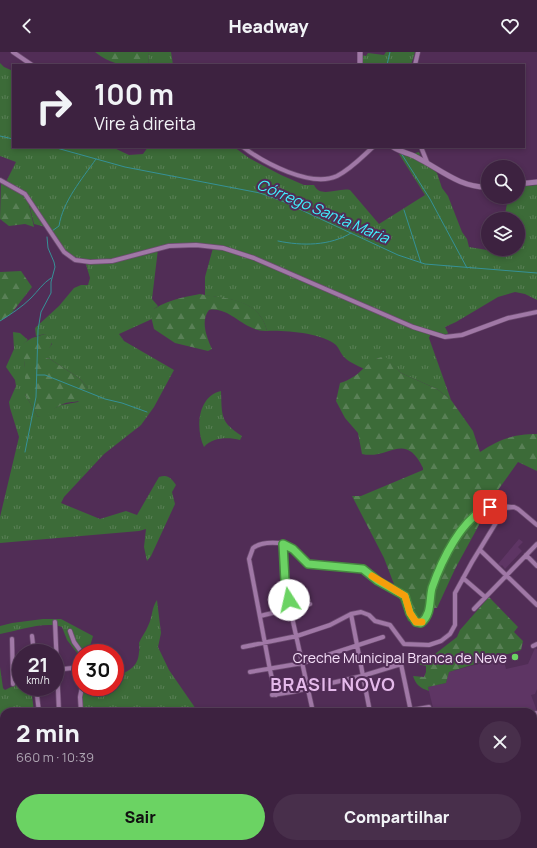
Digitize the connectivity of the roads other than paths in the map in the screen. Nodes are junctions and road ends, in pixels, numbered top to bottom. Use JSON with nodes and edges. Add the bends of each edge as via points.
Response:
{"nodes":[{"id":1,"x":13,"y":52,"type":"edge"},
{"id":2,"x":360,"y":52,"type":"edge"},
{"id":3,"x":418,"y":52,"type":"edge"},
{"id":4,"x":31,"y":64,"type":"edge"},
{"id":5,"x":360,"y":64,"type":"edge"},
{"id":6,"x":415,"y":64,"type":"edge"},
{"id":7,"x":245,"y":148,"type":"edge"},
{"id":8,"x":372,"y":148,"type":"edge"},
{"id":9,"x":394,"y":148,"type":"edge"},
{"id":10,"x":421,"y":148,"type":"edge"},
{"id":11,"x":427,"y":162,"type":"junction"},
{"id":12,"x":0,"y":180,"type":"edge"},
{"id":13,"x":537,"y":182,"type":"edge"},
{"id":14,"x":525,"y":183,"type":"edge"},
{"id":15,"x":481,"y":186,"type":"edge"},
{"id":16,"x":537,"y":312,"type":"edge"},
{"id":17,"x":514,"y":507,"type":"junction"},
{"id":18,"x":537,"y":526,"type":"edge"},
{"id":19,"x":283,"y":544,"type":"junction"},
{"id":20,"x":537,"y":544,"type":"edge"},
{"id":21,"x":480,"y":550,"type":"junction"},
{"id":22,"x":526,"y":556,"type":"junction"},
{"id":23,"x":537,"y":566,"type":"edge"},
{"id":24,"x":506,"y":576,"type":"junction"},
{"id":25,"x":463,"y":578,"type":"junction"},
{"id":26,"x":484,"y":597,"type":"junction"},
{"id":27,"x":536,"y":603,"type":"edge"},
{"id":28,"x":310,"y":604,"type":"dead end"},
{"id":29,"x":291,"y":608,"type":"junction"},
{"id":30,"x":474,"y":609,"type":"dead end"},
{"id":31,"x":351,"y":614,"type":"junction"},
{"id":32,"x":260,"y":616,"type":"junction"},
{"id":33,"x":55,"y":622,"type":"dead end"},
{"id":34,"x":70,"y":631,"type":"dead end"},
{"id":35,"x":32,"y":636,"type":"dead end"},
{"id":36,"x":297,"y":636,"type":"junction"},
{"id":37,"x":383,"y":638,"type":"dead end"},
{"id":38,"x":12,"y":639,"type":"dead end"},
{"id":39,"x":12,"y":644,"type":"edge"},
{"id":40,"x":33,"y":644,"type":"edge"},
{"id":41,"x":55,"y":644,"type":"edge"},
{"id":42,"x":75,"y":644,"type":"edge"},
{"id":43,"x":264,"y":644,"type":"junction"},
{"id":44,"x":243,"y":647,"type":"dead end"},
{"id":45,"x":356,"y":647,"type":"junction"},
{"id":46,"x":303,"y":663,"type":"junction"},
{"id":47,"x":270,"y":670,"type":"junction"},
{"id":48,"x":250,"y":672,"type":"dead end"},
{"id":49,"x":362,"y":676,"type":"junction"},
{"id":50,"x":308,"y":687,"type":"junction"},
{"id":51,"x":37,"y":696,"type":"edge"},
{"id":52,"x":58,"y":696,"type":"edge"},
{"id":53,"x":80,"y":696,"type":"edge"},
{"id":54,"x":429,"y":707,"type":"dead end"},
{"id":55,"x":39,"y":708,"type":"edge"},
{"id":56,"x":59,"y":708,"type":"edge"},
{"id":57,"x":81,"y":708,"type":"edge"},
{"id":58,"x":312,"y":708,"type":"edge"},
{"id":59,"x":369,"y":708,"type":"edge"},
{"id":60,"x":410,"y":708,"type":"edge"},
{"id":61,"x":424,"y":708,"type":"edge"}],
"edges":[{"from":1,"to":4,"type":"street"},
{"from":2,"to":5,"type":"street"},
{"from":3,"to":6,"type":"street"},
{"from":7,"to":8,"type":"street","via":[[269,163],[299,176],[317,179],[328,179],[340,174]]},
{"from":9,"to":11,"type":"street"},
{"from":10,"to":11,"type":"street"},
{"from":11,"to":15,"type":"street","via":[[464,183]]},
{"from":12,"to":16,"type":"street","via":[[25,194],[64,252],[75,260],[112,261],[169,246],[223,248],[254,258],[413,327],[445,337],[462,335],[508,318]]},
{"from":13,"to":14,"type":"street"},
{"from":17,"to":18,"type":"street"},
{"from":17,"to":19,"type":"street","via":[[485,508],[462,527],[436,579],[428,613],[421,623],[412,618],[405,596],[378,581],[366,570],[308,564],[293,549]]},
{"from":17,"to":21,"type":"street","via":[[505,508]]},
{"from":19,"to":29,"type":"street","via":[[286,585]]},
{"from":19,"to":32,"type":"street","via":[[259,545],[250,552],[249,559]]},
{"from":20,"to":22,"type":"street"},
{"from":21,"to":24,"type":"street"},
{"from":21,"to":25,"type":"street"},
{"from":22,"to":23,"type":"street"},
{"from":22,"to":24,"type":"street"},
{"from":24,"to":26,"type":"street"},
{"from":24,"to":27,"type":"street"},
{"from":25,"to":26,"type":"street"},
{"from":25,"to":31,"type":"street","via":[[455,594],[455,625],[450,634],[441,641],[429,645],[406,645],[401,642],[390,625],[376,621],[365,613]]},
{"from":26,"to":30,"type":"street"},
{"from":28,"to":29,"type":"street"},
{"from":29,"to":32,"type":"street"},
{"from":29,"to":36,"type":"street"},
{"from":31,"to":36,"type":"street","via":[[330,625]]},
{"from":31,"to":45,"type":"street"},
{"from":32,"to":43,"type":"street"},
{"from":33,"to":41,"type":"street"},
{"from":34,"to":42,"type":"street"},
{"from":35,"to":40,"type":"street"},
{"from":36,"to":43,"type":"street"},
{"from":36,"to":46,"type":"street"},
{"from":37,"to":45,"type":"street"},
{"from":38,"to":39,"type":"street"},
{"from":43,"to":44,"type":"street"},
{"from":43,"to":47,"type":"street"},
{"from":45,"to":46,"type":"street"},
{"from":45,"to":49,"type":"street"},
{"from":46,"to":47,"type":"street"},
{"from":46,"to":50,"type":"street"},
{"from":47,"to":48,"type":"street"},
{"from":47,"to":50,"type":"street","via":[[274,695]]},
{"from":49,"to":50,"type":"street"},
{"from":49,"to":59,"type":"street"},
{"from":49,"to":60,"type":"street","via":[[398,664],[403,666]]},
{"from":50,"to":58,"type":"street"},
{"from":51,"to":55,"type":"street"},
{"from":52,"to":56,"type":"street"},
{"from":53,"to":57,"type":"street"},
{"from":54,"to":61,"type":"street"}]}
